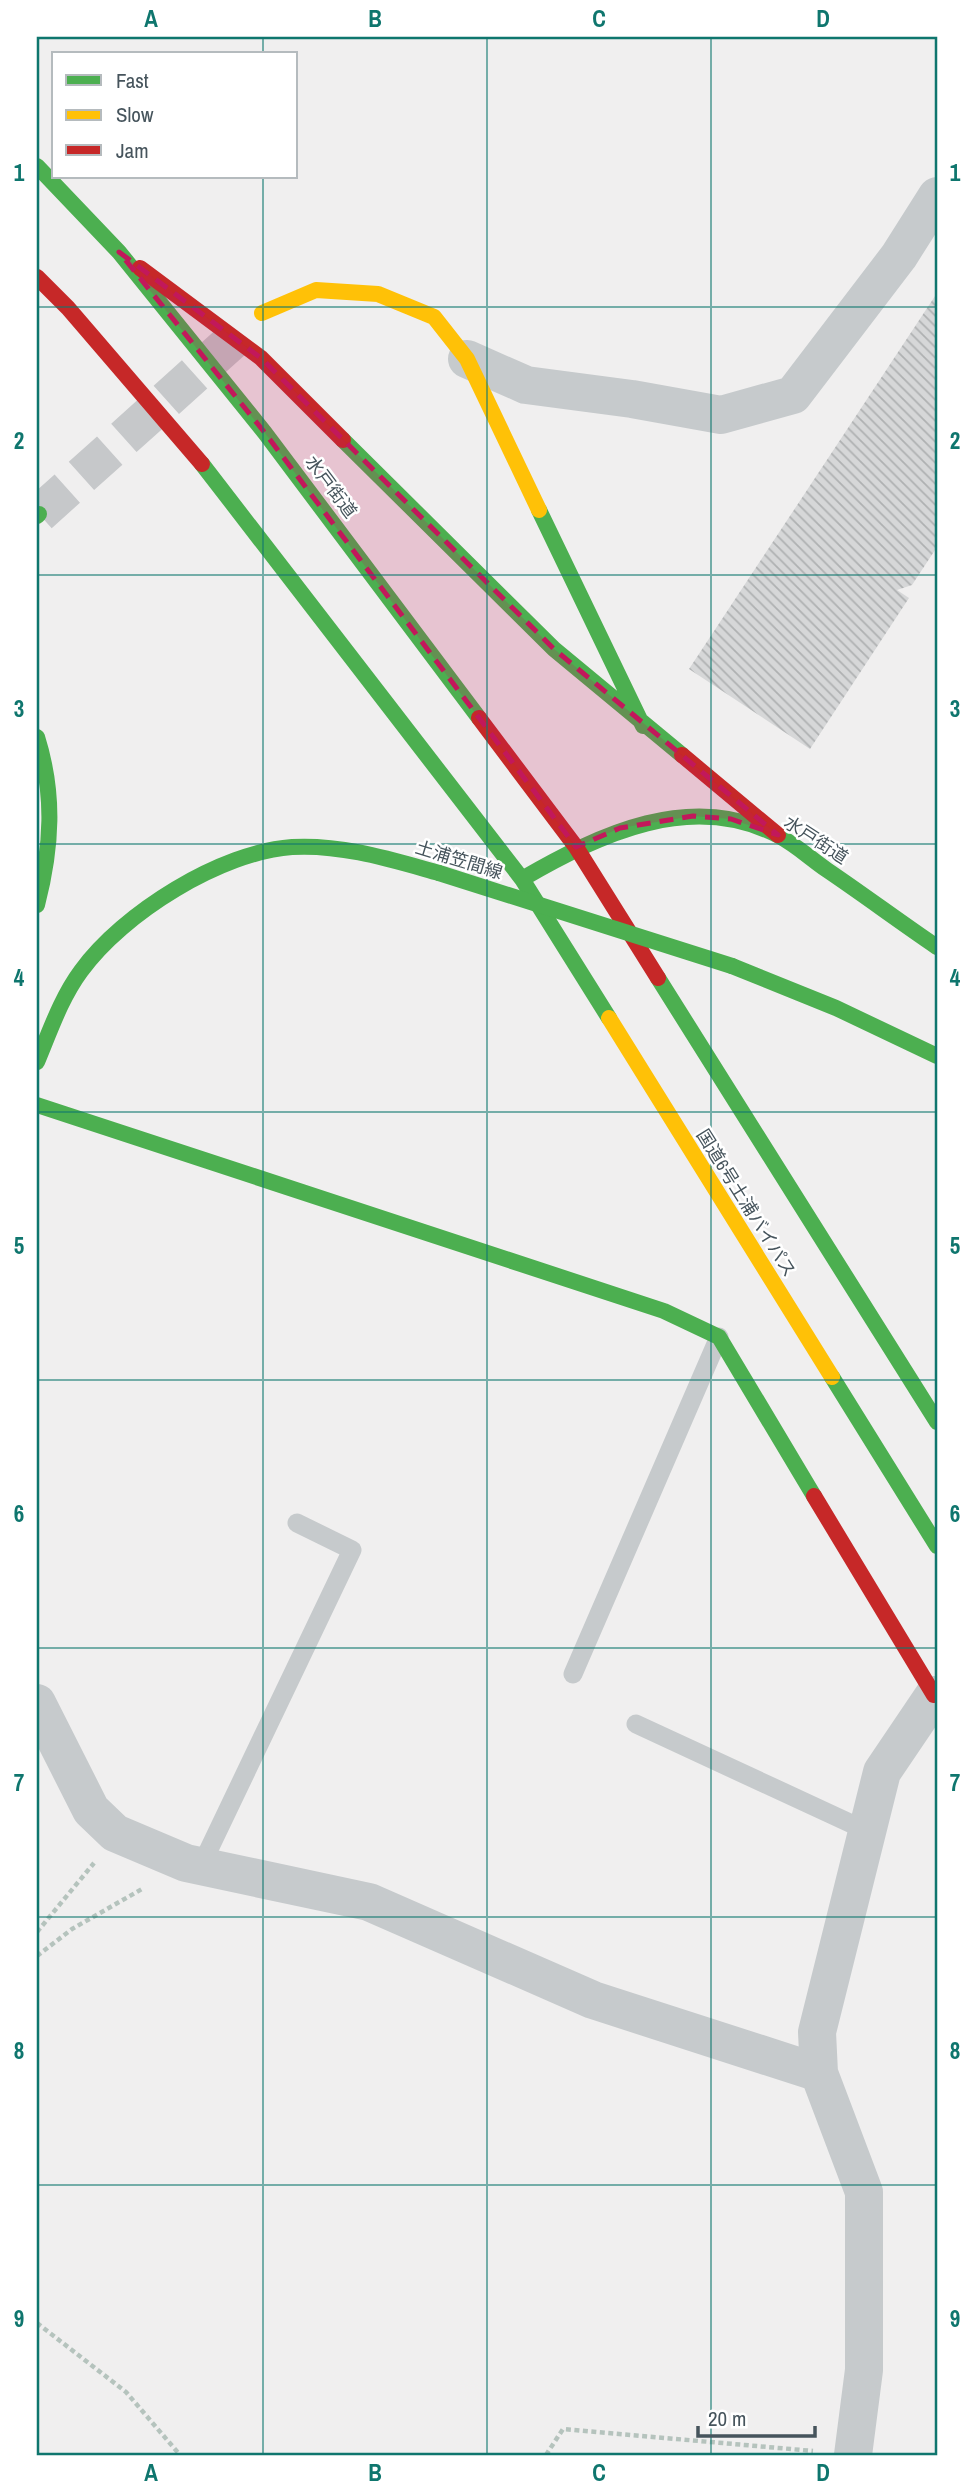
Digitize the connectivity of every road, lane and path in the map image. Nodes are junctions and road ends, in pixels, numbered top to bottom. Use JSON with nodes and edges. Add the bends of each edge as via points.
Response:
{"nodes":[{"id":1,"x":37,"y":166,"type":"edge"},
{"id":2,"x":937,"y":196,"type":"edge"},
{"id":3,"x":119,"y":253,"type":"junction"},
{"id":4,"x":37,"y":278,"type":"edge"},
{"id":5,"x":262,"y":313,"type":"dead end"},
{"id":6,"x":467,"y":359,"type":"junction"},
{"id":7,"x":643,"y":726,"type":"junction"},
{"id":8,"x":37,"y":737,"type":"edge"},
{"id":9,"x":778,"y":835,"type":"junction"},
{"id":10,"x":576,"y":847,"type":"junction"},
{"id":11,"x":522,"y":879,"type":"junction"},
{"id":12,"x":37,"y":905,"type":"edge"},
{"id":13,"x":937,"y":947,"type":"edge"},
{"id":14,"x":937,"y":1056,"type":"edge"},
{"id":15,"x":37,"y":1062,"type":"edge"},
{"id":16,"x":37,"y":1105,"type":"edge"},
{"id":17,"x":719,"y":1337,"type":"junction"},
{"id":18,"x":937,"y":1422,"type":"edge"},
{"id":19,"x":297,"y":1523,"type":"dead end"},
{"id":20,"x":937,"y":1546,"type":"edge"},
{"id":21,"x":573,"y":1674,"type":"dead end"},
{"id":22,"x":936,"y":1697,"type":"edge"},
{"id":23,"x":37,"y":1703,"type":"edge"},
{"id":24,"x":636,"y":1724,"type":"dead end"},
{"id":25,"x":867,"y":1831,"type":"junction"},
{"id":26,"x":114,"y":1833,"type":"junction"},
{"id":27,"x":201,"y":1866,"type":"junction"},
{"id":28,"x":37,"y":1933,"type":"edge"},
{"id":29,"x":37,"y":1956,"type":"edge"},
{"id":30,"x":818,"y":2074,"type":"junction"},
{"id":31,"x":37,"y":2323,"type":"edge"},
{"id":32,"x":180,"y":2455,"type":"edge"},
{"id":33,"x":546,"y":2455,"type":"edge"},
{"id":34,"x":853,"y":2455,"type":"edge"}],
"edges":[{"from":1,"to":3,"type":"main road","name":"水戸街道"},
{"from":2,"to":6,"type":"street","via":[[899,256],[793,395],[721,415],[526,385]]},
{"from":3,"to":7,"type":"main road","via":[[261,358],[502,600]]},
{"from":3,"to":10,"type":"main road","name":"水戸街道","via":[[281,453]]},
{"from":4,"to":11,"type":"main road","via":[[68,308],[215,481]]},
{"from":5,"to":6,"type":"main road","via":[[316,290],[378,294],[434,317]]},
{"from":6,"to":7,"type":"main road"},
{"from":7,"to":9,"type":"main road"},
{"from":8,"to":12,"type":"main road","via":[[52,799],[49,863]]},
{"from":9,"to":10,"type":"main road","name":"水戸街道","via":[[731,819],[693,816],[620,828]]},
{"from":9,"to":13,"type":"main road","name":"水戸街道"},
{"from":10,"to":11,"type":"main road","name":"水戸街道"},
{"from":10,"to":18,"type":"main road"},
{"from":11,"to":20,"type":"main road","name":"国道6号土浦バイパス"},
{"from":14,"to":15,"type":"main road","name":"土浦笠間線","bridge":true,"via":[[851,1012],[732,966],[380,857],[292,847],[240,857],[193,878],[142,912],[88,962],[63,1001]]},
{"from":16,"to":17,"type":"main road","via":[[664,1311]]},
{"from":17,"to":21,"type":"lane"},
{"from":17,"to":22,"type":"main road"},
{"from":19,"to":27,"type":"lane","via":[[352,1550]]},
{"from":22,"to":25,"type":"street","via":[[882,1772]]},
{"from":23,"to":26,"type":"street","via":[[90,1810]]},
{"from":24,"to":25,"type":"lane"},
{"from":25,"to":30,"type":"street","via":[[817,2032]]},
{"from":26,"to":27,"type":"street"},
{"from":26,"to":28,"type":"path"},
{"from":27,"to":29,"type":"path","via":[[131,1893]]},
{"from":27,"to":30,"type":"street","via":[[369,1902],[593,2000]]},
{"from":30,"to":34,"type":"street","via":[[864,2192],[863,2370]]},
{"from":31,"to":32,"type":"path","via":[[126,2392]]},
{"from":33,"to":34,"type":"path","via":[[564,2429]]}]}
